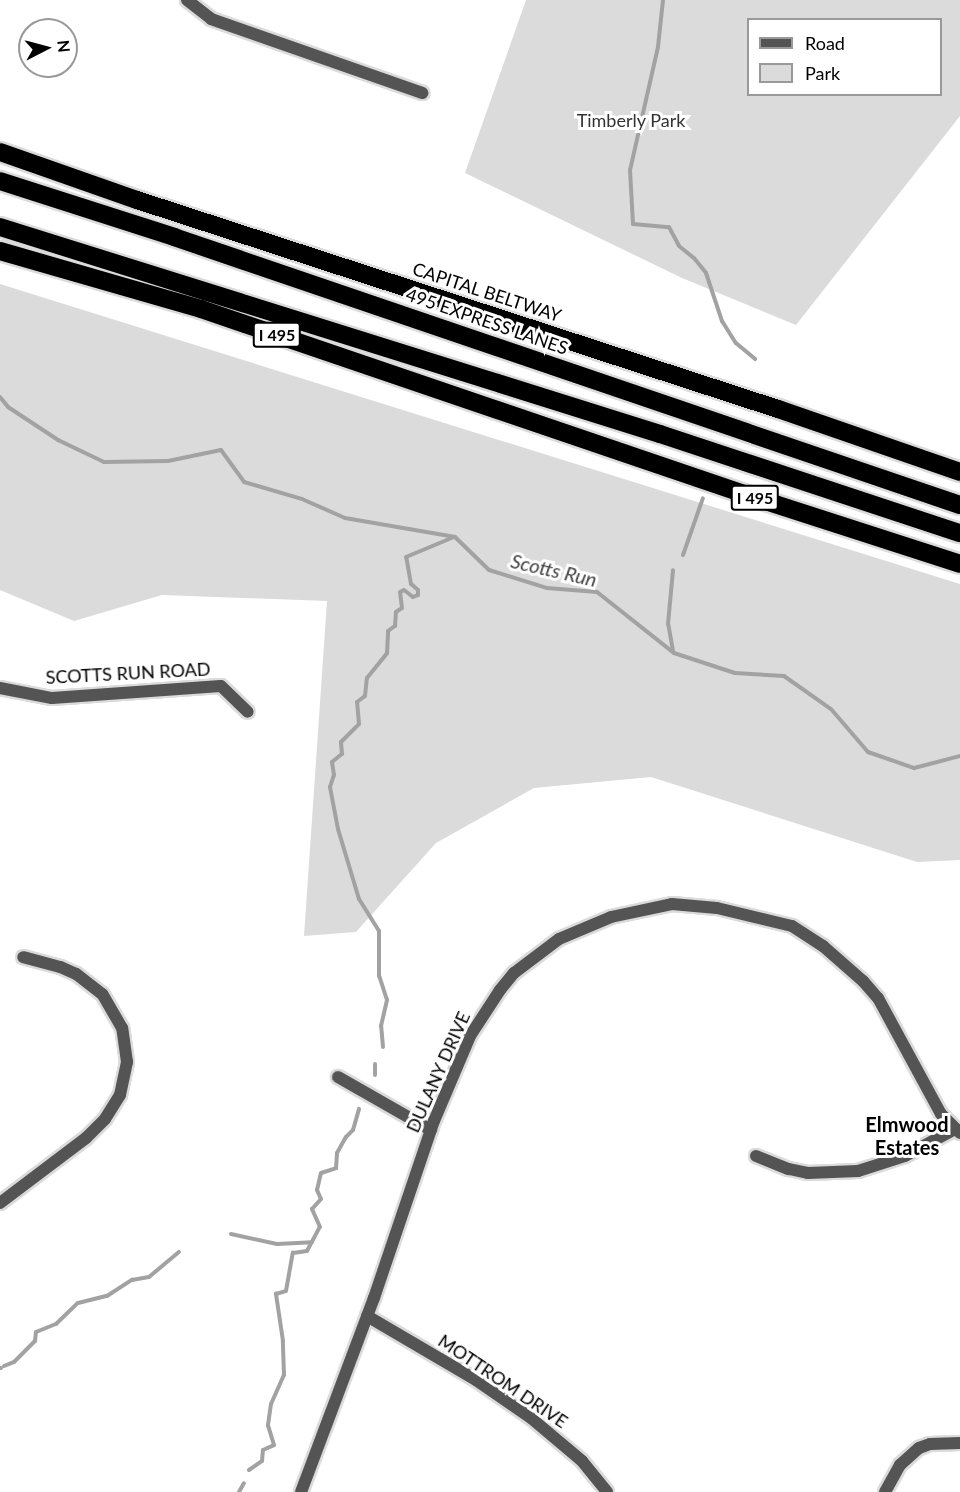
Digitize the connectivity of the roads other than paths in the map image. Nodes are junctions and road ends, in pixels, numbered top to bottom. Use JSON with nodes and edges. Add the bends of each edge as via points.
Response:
{"nodes":[{"id":1,"x":187,"y":0,"type":"edge"},
{"id":2,"x":422,"y":93,"type":"dead end"},
{"id":3,"x":0,"y":152,"type":"edge"},
{"id":4,"x":0,"y":181,"type":"edge"},
{"id":5,"x":0,"y":227,"type":"edge"},
{"id":6,"x":0,"y":251,"type":"edge"},
{"id":7,"x":960,"y":471,"type":"edge"},
{"id":8,"x":960,"y":505,"type":"edge"},
{"id":9,"x":960,"y":533,"type":"edge"},
{"id":10,"x":960,"y":564,"type":"edge"},
{"id":11,"x":0,"y":688,"type":"edge"},
{"id":12,"x":248,"y":712,"type":"dead end"},
{"id":13,"x":23,"y":957,"type":"dead end"},
{"id":14,"x":338,"y":1077,"type":"dead end"},
{"id":15,"x":431,"y":1130,"type":"junction"},
{"id":16,"x":957,"y":1131,"type":"edge"},
{"id":17,"x":756,"y":1156,"type":"dead end"},
{"id":18,"x":0,"y":1203,"type":"edge"},
{"id":19,"x":367,"y":1316,"type":"junction"},
{"id":20,"x":960,"y":1443,"type":"edge"},
{"id":21,"x":301,"y":1492,"type":"edge"},
{"id":22,"x":607,"y":1492,"type":"edge"},
{"id":23,"x":885,"y":1492,"type":"edge"}],
"edges":[{"from":1,"to":2,"type":"street","via":[[211,19]]},
{"from":3,"to":7,"type":"highway","name":"CAPITAL BELTWAY"},
{"from":4,"to":8,"type":"highway","name":"495 EXPRESS LANES"},
{"from":5,"to":9,"type":"highway","via":[[660,434]]},
{"from":6,"to":10,"type":"highway","number":"I 495","via":[[201,309]]},
{"from":11,"to":12,"type":"street","name":"SCOTTS RUN ROAD","via":[[52,698],[221,686]]},
{"from":13,"to":18,"type":"street","via":[[76,974],[102,994],[122,1028],[127,1062],[120,1095],[105,1119]]},
{"from":14,"to":15,"type":"street"},
{"from":15,"to":16,"type":"street","name":"DULANY DRIVE","via":[[470,1036],[514,974],[537,954],[583,927],[648,908],[681,904],[772,920],[801,931],[823,946],[878,998],[940,1114]]},
{"from":15,"to":19,"type":"street","name":"DULANY DRIVE"},
{"from":16,"to":17,"type":"street","via":[[905,1156],[858,1171],[808,1173]]},
{"from":19,"to":21,"type":"street","name":"DULANY DRIVE"},
{"from":19,"to":22,"type":"street","name":"MOTTROM DRIVE","via":[[477,1380],[531,1418],[582,1461]]},
{"from":20,"to":23,"type":"street","via":[[930,1443],[919,1448],[904,1460]]}]}
